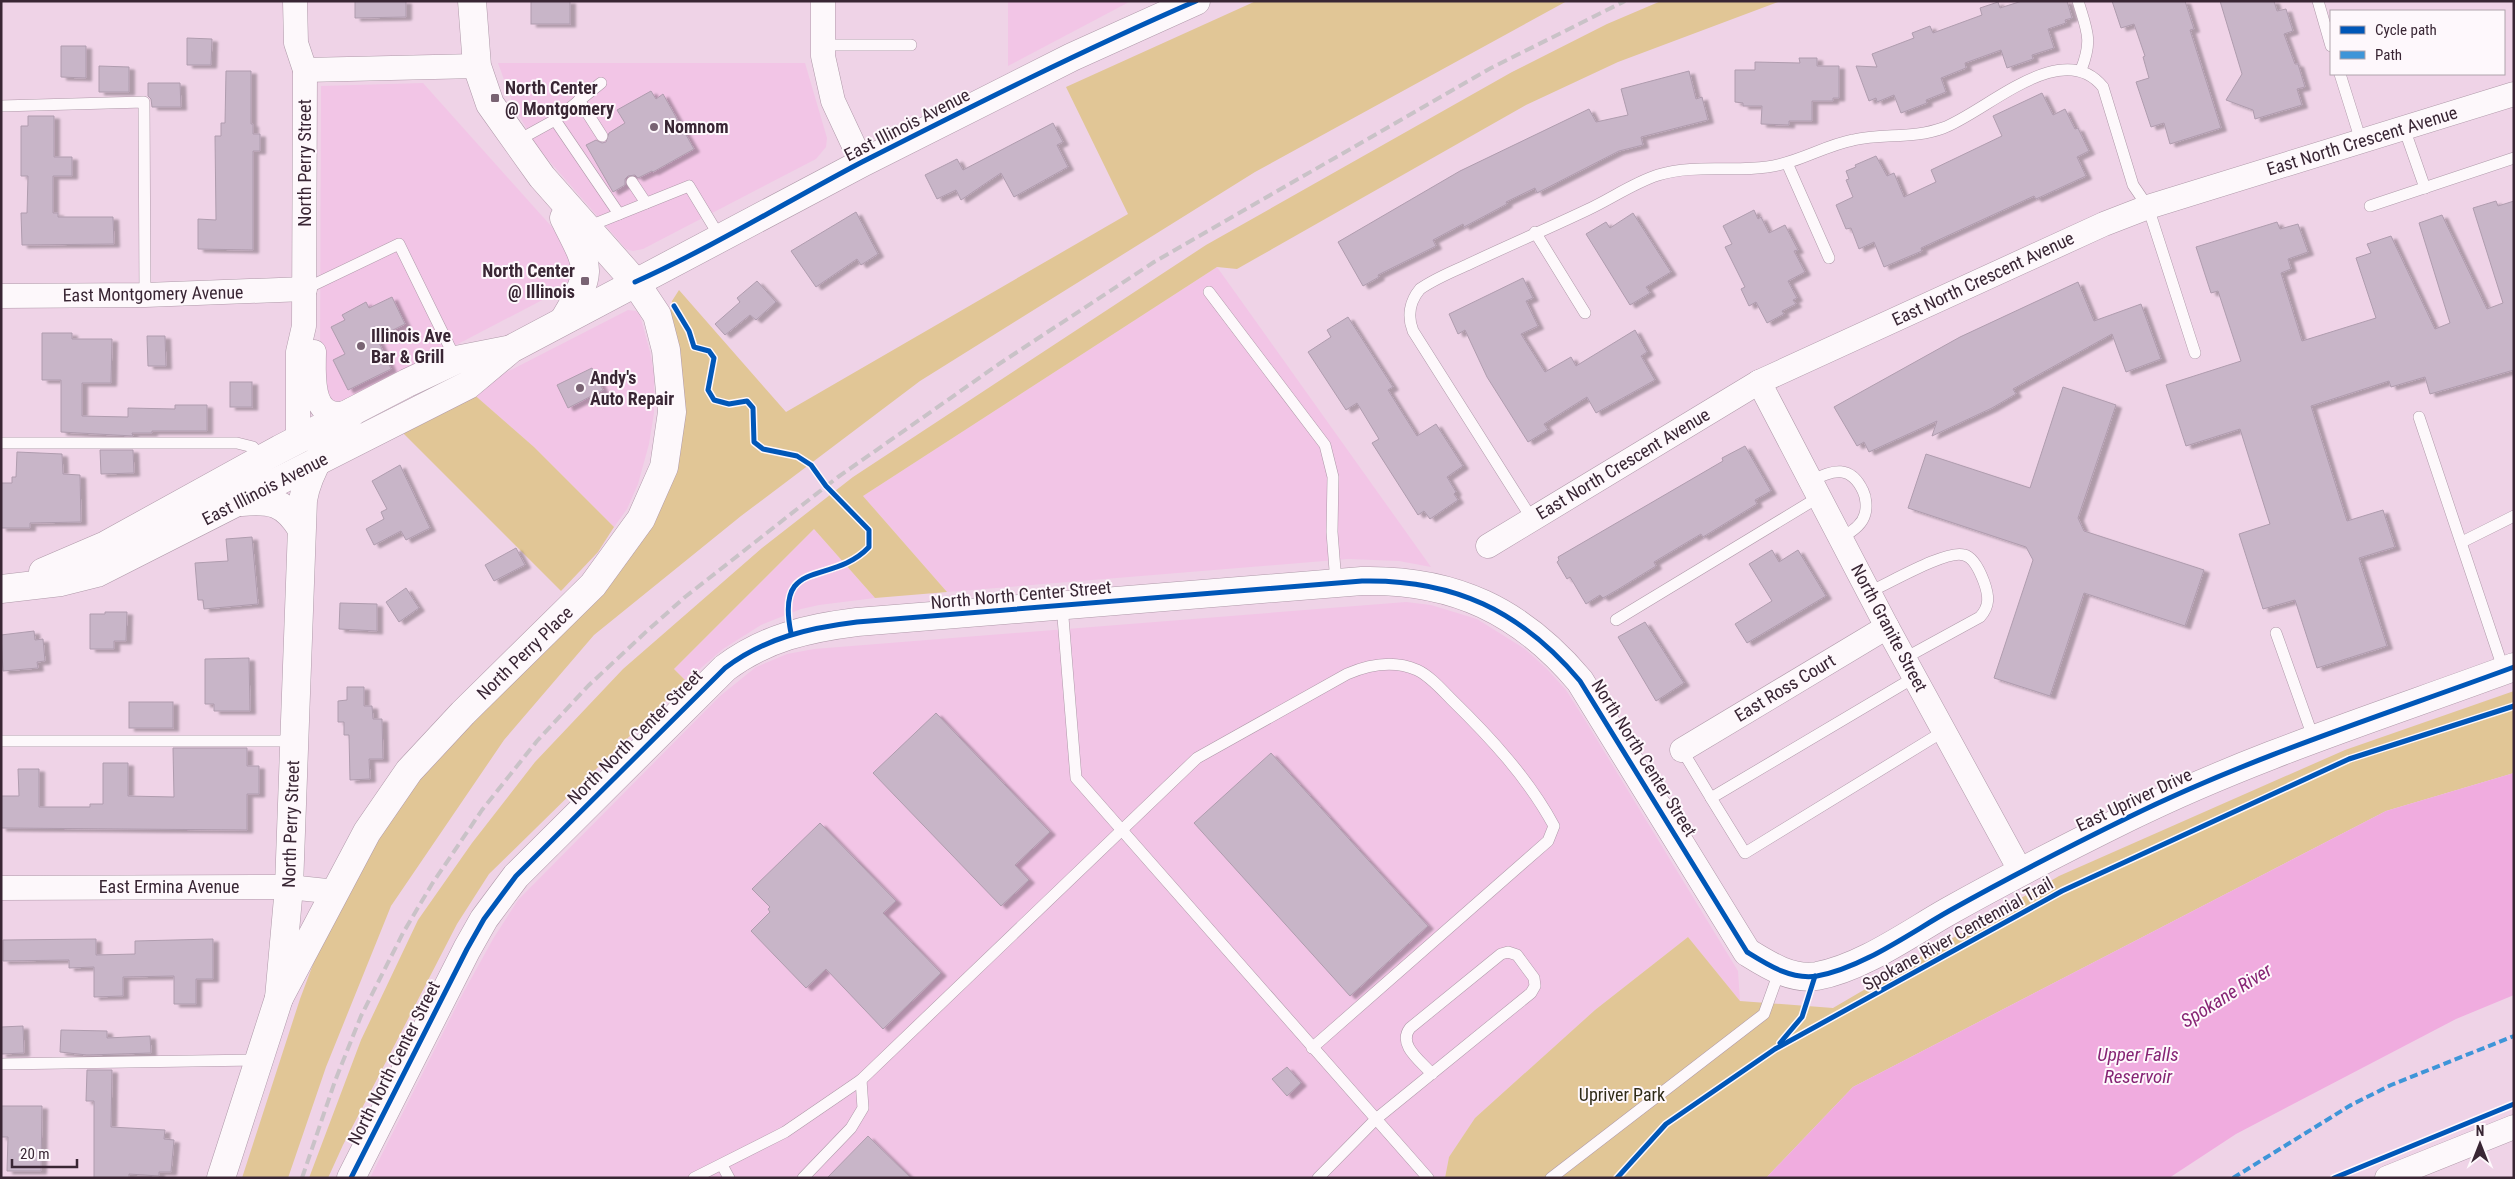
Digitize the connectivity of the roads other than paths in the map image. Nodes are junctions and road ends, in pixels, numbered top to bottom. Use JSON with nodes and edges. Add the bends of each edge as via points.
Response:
{"nodes":[{"id":1,"x":295,"y":1,"type":"edge"},
{"id":2,"x":472,"y":1,"type":"edge"},
{"id":3,"x":823,"y":1,"type":"edge"},
{"id":4,"x":1195,"y":1,"type":"edge"},
{"id":5,"x":2078,"y":1,"type":"edge"},
{"id":6,"x":2318,"y":1,"type":"edge"},
{"id":7,"x":2330,"y":43,"type":"edge"},
{"id":8,"x":823,"y":45,"type":"junction"},
{"id":9,"x":911,"y":45,"type":"dead end"},
{"id":10,"x":477,"y":66,"type":"junction"},
{"id":11,"x":305,"y":70,"type":"junction"},
{"id":12,"x":2081,"y":70,"type":"junction"},
{"id":13,"x":2340,"y":75,"type":"edge"},
{"id":14,"x":601,"y":83,"type":"dead end"},
{"id":15,"x":2514,"y":94,"type":"edge"},
{"id":16,"x":579,"y":100,"type":"junction"},
{"id":17,"x":1,"y":106,"type":"edge"},
{"id":18,"x":555,"y":120,"type":"junction"},
{"id":19,"x":2404,"y":128,"type":"junction"},
{"id":20,"x":602,"y":136,"type":"dead end"},
{"id":21,"x":2361,"y":141,"type":"junction"},
{"id":22,"x":515,"y":142,"type":"junction"},
{"id":23,"x":2514,"y":158,"type":"edge"},
{"id":24,"x":862,"y":163,"type":"junction"},
{"id":25,"x":1787,"y":163,"type":"junction"},
{"id":26,"x":542,"y":177,"type":"junction"},
{"id":27,"x":632,"y":182,"type":"dead end"},
{"id":28,"x":2425,"y":188,"type":"junction"},
{"id":29,"x":646,"y":203,"type":"junction"},
{"id":30,"x":2370,"y":206,"type":"dead end"},
{"id":31,"x":2148,"y":207,"type":"junction"},
{"id":32,"x":619,"y":214,"type":"junction"},
{"id":33,"x":586,"y":227,"type":"junction"},
{"id":34,"x":1535,"y":232,"type":"junction"},
{"id":35,"x":721,"y":239,"type":"junction"},
{"id":36,"x":1829,"y":258,"type":"dead end"},
{"id":37,"x":635,"y":282,"type":"junction"},
{"id":38,"x":305,"y":289,"type":"junction"},
{"id":39,"x":1209,"y":292,"type":"dead end"},
{"id":40,"x":145,"y":295,"type":"junction"},
{"id":41,"x":1,"y":296,"type":"edge"},
{"id":42,"x":1585,"y":313,"type":"dead end"},
{"id":43,"x":564,"y":320,"type":"junction"},
{"id":44,"x":304,"y":326,"type":"junction"},
{"id":45,"x":511,"y":349,"type":"junction"},
{"id":46,"x":2195,"y":353,"type":"dead end"},
{"id":47,"x":456,"y":360,"type":"junction"},
{"id":48,"x":1759,"y":382,"type":"junction"},
{"id":49,"x":352,"y":412,"type":"junction"},
{"id":50,"x":2419,"y":417,"type":"dead end"},
{"id":51,"x":298,"y":440,"type":"junction"},
{"id":52,"x":1,"y":443,"type":"edge"},
{"id":53,"x":262,"y":459,"type":"junction"},
{"id":54,"x":316,"y":463,"type":"junction"},
{"id":55,"x":1815,"y":489,"type":"junction"},
{"id":56,"x":239,"y":502,"type":"junction"},
{"id":57,"x":2514,"y":516,"type":"edge"},
{"id":58,"x":1532,"y":519,"type":"junction"},
{"id":59,"x":301,"y":528,"type":"junction"},
{"id":60,"x":1841,"y":539,"type":"junction"},
{"id":61,"x":2462,"y":542,"type":"junction"},
{"id":62,"x":1488,"y":546,"type":"dead end"},
{"id":63,"x":1,"y":583,"type":"edge"},
{"id":64,"x":1336,"y":583,"type":"junction"},
{"id":65,"x":1,"y":589,"type":"edge"},
{"id":66,"x":1869,"y":592,"type":"junction"},
{"id":67,"x":1062,"y":605,"type":"junction"},
{"id":68,"x":1616,"y":620,"type":"dead end"},
{"id":69,"x":1887,"y":627,"type":"junction"},
{"id":70,"x":2276,"y":633,"type":"dead end"},
{"id":71,"x":1910,"y":668,"type":"junction"},
{"id":72,"x":2509,"y":669,"type":"edge"},
{"id":73,"x":1944,"y":730,"type":"junction"},
{"id":74,"x":2313,"y":737,"type":"junction"},
{"id":75,"x":1,"y":741,"type":"edge"},
{"id":76,"x":295,"y":741,"type":"junction"},
{"id":77,"x":1682,"y":750,"type":"joint"},
{"id":78,"x":1711,"y":798,"type":"junction"},
{"id":79,"x":1121,"y":830,"type":"junction"},
{"id":80,"x":2021,"y":872,"type":"junction"},
{"id":81,"x":289,"y":887,"type":"junction"},
{"id":82,"x":1,"y":888,"type":"edge"},
{"id":83,"x":336,"y":892,"type":"junction"},
{"id":84,"x":1779,"y":972,"type":"junction"},
{"id":85,"x":279,"y":998,"type":"junction"},
{"id":86,"x":1312,"y":1048,"type":"junction"},
{"id":87,"x":258,"y":1060,"type":"junction"},
{"id":88,"x":1,"y":1064,"type":"edge"},
{"id":89,"x":1432,"y":1074,"type":"junction"},
{"id":90,"x":861,"y":1080,"type":"junction"},
{"id":91,"x":1376,"y":1119,"type":"junction"},
{"id":92,"x":2514,"y":1127,"type":"edge"},
{"id":93,"x":722,"y":1164,"type":"junction"},
{"id":94,"x":221,"y":1178,"type":"edge"},
{"id":95,"x":351,"y":1178,"type":"edge"},
{"id":96,"x":694,"y":1178,"type":"edge"},
{"id":97,"x":728,"y":1178,"type":"edge"},
{"id":98,"x":803,"y":1178,"type":"edge"},
{"id":99,"x":1318,"y":1178,"type":"edge"},
{"id":100,"x":1428,"y":1178,"type":"edge"},
{"id":101,"x":1552,"y":1178,"type":"edge"},
{"id":102,"x":2387,"y":1178,"type":"edge"}],
"edges":[{"from":1,"to":11,"type":"street","name":"North Perry Street","via":[[296,43]]},
{"from":2,"to":10,"type":"main road"},
{"from":3,"to":8,"type":"street"},
{"from":4,"to":24,"type":"main road","name":"East Illinois Avenue","via":[[1072,57]]},
{"from":5,"to":12,"type":"lane","via":[[2089,42]]},
{"from":6,"to":7,"type":"lane"},
{"from":8,"to":9,"type":"lane"},
{"from":8,"to":24,"type":"street","via":[[833,101]]},
{"from":10,"to":11,"type":"street"},
{"from":10,"to":22,"type":"main road","via":[[490,104]]},
{"from":11,"to":38,"type":"street","name":"North Perry Street"},
{"from":12,"to":25,"type":"lane","via":[[2064,68],[2047,73],[1997,97],[1959,122],[1933,131],[1851,140]]},
{"from":12,"to":31,"type":"lane","via":[[2103,87],[2133,185]]},
{"from":13,"to":21,"type":"lane"},
{"from":14,"to":16,"type":"lane"},
{"from":15,"to":19,"type":"street","name":"East North Crescent Avenue"},
{"from":16,"to":18,"type":"lane"},
{"from":16,"to":20,"type":"lane"},
{"from":17,"to":40,"type":"lane","via":[[144,102]]},
{"from":18,"to":22,"type":"lane"},
{"from":18,"to":32,"type":"lane"},
{"from":19,"to":21,"type":"street","name":"East North Crescent Avenue"},
{"from":19,"to":28,"type":"lane"},
{"from":21,"to":31,"type":"street","name":"East North Crescent Avenue"},
{"from":22,"to":26,"type":"main road"},
{"from":23,"to":28,"type":"lane"},
{"from":24,"to":35,"type":"main road","name":"East Illinois Avenue"},
{"from":25,"to":34,"type":"lane","via":[[1756,168],[1671,172],[1643,181]]},
{"from":25,"to":36,"type":"lane"},
{"from":26,"to":33,"type":"main road"},
{"from":26,"to":43,"type":"main road","via":[[582,252],[586,270],[580,294]]},
{"from":27,"to":29,"type":"lane"},
{"from":28,"to":30,"type":"lane"},
{"from":29,"to":32,"type":"lane"},
{"from":29,"to":35,"type":"lane","via":[[689,186]]},
{"from":31,"to":46,"type":"lane"},
{"from":31,"to":48,"type":"street","name":"East North Crescent Avenue","via":[[2104,224]]},
{"from":32,"to":33,"type":"lane"},
{"from":33,"to":37,"type":"main road"},
{"from":34,"to":42,"type":"lane"},
{"from":34,"to":58,"type":"lane","via":[[1425,285],[1414,296],[1409,316],[1417,338]]},
{"from":35,"to":37,"type":"main road","name":"East Illinois Avenue"},
{"from":37,"to":43,"type":"main road","name":"East Illinois Avenue"},
{"from":37,"to":83,"type":"main road","name":"North Perry Place","via":[[658,314],[666,350],[672,412],[664,467],[641,519],[593,586],[463,713],[409,771],[367,832]]},
{"from":38,"to":40,"type":"street","name":"East Montgomery Avenue"},
{"from":38,"to":44,"type":"street","name":"North Perry Street"},
{"from":38,"to":47,"type":"lane","via":[[399,244]]},
{"from":39,"to":64,"type":"lane","via":[[1325,445],[1333,477],[1332,532]]},
{"from":40,"to":41,"type":"street","name":"East Montgomery Avenue"},
{"from":43,"to":45,"type":"main road","name":"East Illinois Avenue"},
{"from":44,"to":49,"type":"street","name":"North Perry Street","via":[[314,352],[314,382],[318,398],[326,411],[334,414]]},
{"from":44,"to":51,"type":"street","name":"North Perry Street","via":[[298,352]]},
{"from":45,"to":47,"type":"main road","name":"East Illinois Avenue"},
{"from":45,"to":54,"type":"main road","name":"East Illinois Avenue","via":[[468,385]]},
{"from":47,"to":49,"type":"main road","name":"East Illinois Avenue"},
{"from":48,"to":55,"type":"street","name":"North Granite Street"},
{"from":48,"to":58,"type":"street","name":"East North Crescent Avenue"},
{"from":49,"to":51,"type":"main road","name":"East Illinois Avenue"},
{"from":49,"to":54,"type":"main road","name":"North Perry Street"},
{"from":50,"to":61,"type":"lane"},
{"from":51,"to":53,"type":"main road","name":"East Illinois Avenue"},
{"from":52,"to":53,"type":"lane","via":[[237,443],[253,447]]},
{"from":53,"to":63,"type":"main road","name":"East Illinois Avenue","via":[[91,552],[35,575]]},
{"from":54,"to":56,"type":"main road","name":"East Illinois Avenue"},
{"from":54,"to":59,"type":"main road","name":"North Perry Street","via":[[305,486]]},
{"from":55,"to":60,"type":"street","name":"North Granite Street"},
{"from":55,"to":60,"type":"lane","via":[[1826,473],[1835,471],[1858,480],[1865,495],[1865,514],[1855,530]]},
{"from":55,"to":68,"type":"lane"},
{"from":56,"to":59,"type":"main road","via":[[268,501],[279,505],[292,514]]},
{"from":56,"to":65,"type":"main road","name":"East Illinois Avenue","via":[[97,573],[60,582]]},
{"from":57,"to":61,"type":"lane"},
{"from":58,"to":62,"type":"street","name":"East North Crescent Avenue"},
{"from":59,"to":76,"type":"main road","name":"North Perry Street"},
{"from":60,"to":66,"type":"street","name":"North Granite Street"},
{"from":61,"to":72,"type":"lane"},
{"from":64,"to":67,"type":"main road","name":"North North Center Street"},
{"from":64,"to":84,"type":"main road","name":"North North Center Street","via":[[1403,582],[1444,590],[1500,611],[1548,645],[1588,692],[1747,952]]},
{"from":66,"to":69,"type":"street","name":"North Granite Street"},
{"from":66,"to":71,"type":"lane","via":[[1947,556],[1964,554],[1980,572],[1987,592],[1987,610]]},
{"from":67,"to":79,"type":"lane","via":[[1076,778]]},
{"from":67,"to":95,"type":"main road","name":"North North Center Street","via":[[810,628],[763,645],[725,668],[535,856],[501,895],[467,949]]},
{"from":69,"to":71,"type":"street","name":"North Granite Street"},
{"from":69,"to":77,"type":"street","name":"East Ross Court"},
{"from":70,"to":74,"type":"lane"},
{"from":71,"to":73,"type":"street","name":"North Granite Street"},
{"from":71,"to":78,"type":"lane"},
{"from":72,"to":74,"type":"main road","name":"East Upriver Drive"},
{"from":73,"to":78,"type":"lane","via":[[1745,853]]},
{"from":73,"to":80,"type":"street","name":"North Granite Street"},
{"from":74,"to":80,"type":"main road","name":"East Upriver Drive","via":[[2131,816]]},
{"from":75,"to":76,"type":"lane"},
{"from":76,"to":81,"type":"main road","name":"North Perry Street"},
{"from":77,"to":78,"type":"lane"},
{"from":79,"to":86,"type":"lane"},
{"from":79,"to":86,"type":"lane","via":[[1197,758],[1346,674],[1365,667],[1390,664],[1416,670],[1432,680],[1491,738],[1554,826],[1548,841]]},
{"from":79,"to":90,"type":"lane"},
{"from":80,"to":84,"type":"main road","name":"East Upriver Drive","via":[[1847,967],[1815,976]]},
{"from":81,"to":82,"type":"street","name":"East Ermina Avenue"},
{"from":81,"to":83,"type":"street","name":"East Ermina Avenue"},
{"from":81,"to":85,"type":"main road","name":"North Perry Street"},
{"from":83,"to":85,"type":"main road","name":"North Perry Place"},
{"from":84,"to":101,"type":"lane","via":[[1764,1014]]},
{"from":85,"to":87,"type":"main road","name":"North Perry Street"},
{"from":86,"to":91,"type":"lane"},
{"from":87,"to":88,"type":"lane"},
{"from":87,"to":94,"type":"main road","name":"North Perry Street"},
{"from":89,"to":89,"type":"lane","via":[[1531,993],[1535,986],[1534,978],[1517,955],[1500,954],[1405,1034],[1405,1042],[1411,1051]]},
{"from":89,"to":91,"type":"lane"},
{"from":90,"to":93,"type":"lane","via":[[785,1132]]},
{"from":90,"to":98,"type":"lane","via":[[863,1108],[851,1128]]},
{"from":91,"to":99,"type":"lane"},
{"from":91,"to":100,"type":"lane"},
{"from":92,"to":102,"type":"street"},
{"from":93,"to":96,"type":"lane"},
{"from":93,"to":97,"type":"lane"}]}
